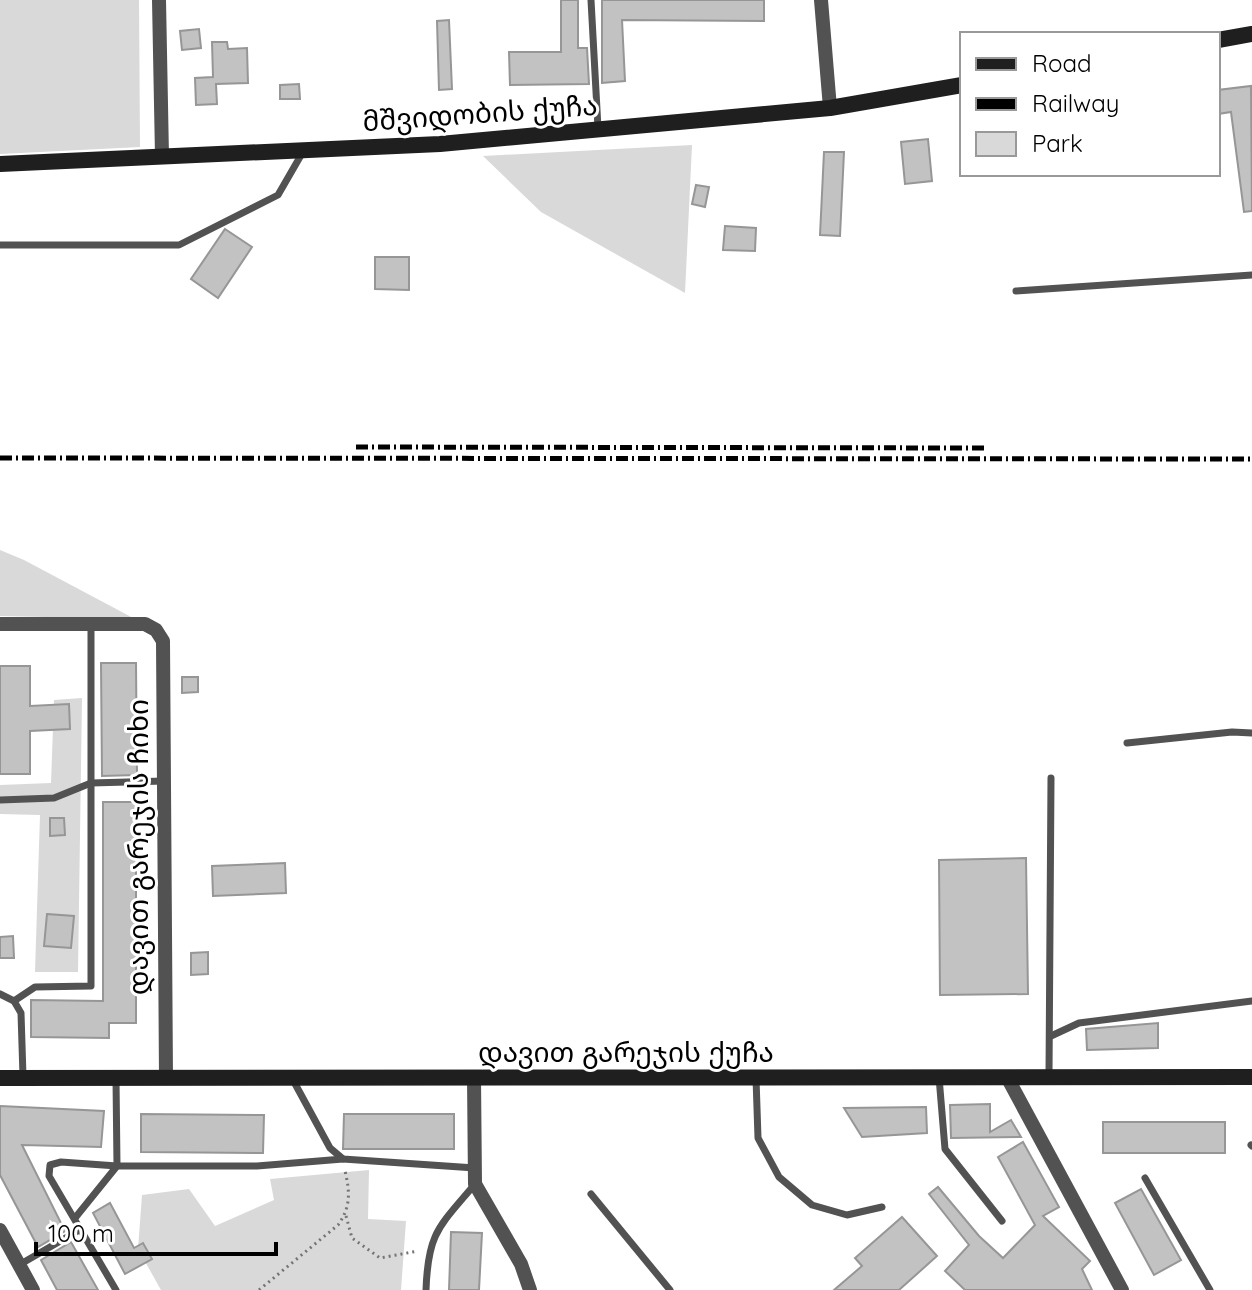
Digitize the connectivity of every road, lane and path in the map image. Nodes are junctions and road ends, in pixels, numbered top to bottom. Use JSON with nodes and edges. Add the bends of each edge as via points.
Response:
{"nodes":[{"id":1,"x":159,"y":0,"type":"edge"},
{"id":2,"x":591,"y":0,"type":"edge"},
{"id":3,"x":821,"y":0,"type":"edge"},
{"id":4,"x":1252,"y":34,"type":"edge"},
{"id":5,"x":1220,"y":40,"type":"edge"},
{"id":6,"x":960,"y":85,"type":"edge"},
{"id":7,"x":830,"y":108,"type":"junction"},
{"id":8,"x":598,"y":130,"type":"junction"},
{"id":9,"x":304,"y":150,"type":"junction"},
{"id":10,"x":162,"y":156,"type":"junction"},
{"id":11,"x":0,"y":164,"type":"edge"},
{"id":12,"x":0,"y":245,"type":"edge"},
{"id":13,"x":1252,"y":275,"type":"edge"},
{"id":14,"x":1016,"y":291,"type":"dead end"},
{"id":15,"x":0,"y":624,"type":"edge"},
{"id":16,"x":91,"y":624,"type":"junction"},
{"id":17,"x":1252,"y":733,"type":"edge"},
{"id":18,"x":1127,"y":743,"type":"dead end"},
{"id":19,"x":1051,"y":778,"type":"dead end"},
{"id":20,"x":164,"y":781,"type":"junction"},
{"id":21,"x":91,"y":783,"type":"junction"},
{"id":22,"x":0,"y":800,"type":"edge"},
{"id":23,"x":0,"y":994,"type":"edge"},
{"id":24,"x":14,"y":1001,"type":"junction"},
{"id":25,"x":1252,"y":1001,"type":"edge"},
{"id":26,"x":1051,"y":1036,"type":"junction"},
{"id":27,"x":939,"y":1077,"type":"junction"},
{"id":28,"x":1007,"y":1077,"type":"junction"},
{"id":29,"x":1049,"y":1077,"type":"junction"},
{"id":30,"x":1252,"y":1077,"type":"edge"},
{"id":31,"x":0,"y":1078,"type":"edge"},
{"id":32,"x":23,"y":1078,"type":"junction"},
{"id":33,"x":116,"y":1078,"type":"junction"},
{"id":34,"x":166,"y":1078,"type":"junction"},
{"id":35,"x":292,"y":1078,"type":"junction"},
{"id":36,"x":474,"y":1078,"type":"junction"},
{"id":37,"x":756,"y":1078,"type":"junction"},
{"id":38,"x":343,"y":1159,"type":"junction"},
{"id":39,"x":117,"y":1166,"type":"junction"},
{"id":40,"x":475,"y":1168,"type":"junction"},
{"id":41,"x":1145,"y":1178,"type":"dead end"},
{"id":42,"x":475,"y":1184,"type":"junction"},
{"id":43,"x":591,"y":1194,"type":"dead end"},
{"id":44,"x":882,"y":1207,"type":"dead end"},
{"id":45,"x":346,"y":1215,"type":"junction"},
{"id":46,"x":75,"y":1218,"type":"junction"},
{"id":47,"x":1002,"y":1221,"type":"dead end"},
{"id":48,"x":81,"y":1229,"type":"junction"},
{"id":49,"x":0,"y":1230,"type":"edge"},
{"id":50,"x":430,"y":1248,"type":"junction"},
{"id":51,"x":19,"y":1265,"type":"junction"},
{"id":52,"x":33,"y":1290,"type":"edge"},
{"id":53,"x":116,"y":1290,"type":"edge"},
{"id":54,"x":259,"y":1290,"type":"edge"},
{"id":55,"x":426,"y":1290,"type":"edge"},
{"id":56,"x":530,"y":1290,"type":"edge"},
{"id":57,"x":670,"y":1290,"type":"edge"},
{"id":58,"x":1122,"y":1290,"type":"edge"},
{"id":59,"x":1210,"y":1290,"type":"edge"}],
"edges":[{"from":1,"to":10,"type":"street"},
{"from":2,"to":8,"type":"lane"},
{"from":3,"to":7,"type":"street"},
{"from":4,"to":5,"type":"main road"},
{"from":6,"to":7,"type":"main road","name":"მშვიდობის ქუჩა"},
{"from":7,"to":8,"type":"main road","name":"მშვიდობის ქუჩა"},
{"from":8,"to":9,"type":"main road","name":"მშვიდობის ქუჩა"},
{"from":9,"to":10,"type":"main road","name":"მშვიდობის ქუჩა"},
{"from":9,"to":12,"type":"lane","via":[[278,195],[179,245]]},
{"from":10,"to":11,"type":"main road","name":"მშვიდობის ქუჩა"},
{"from":13,"to":14,"type":"lane"},
{"from":15,"to":16,"type":"street"},
{"from":16,"to":20,"type":"street","name":"დავით გარეჯის ჩიხი","via":[[145,624],[163,641]]},
{"from":16,"to":21,"type":"lane"},
{"from":17,"to":18,"type":"lane"},
{"from":19,"to":26,"type":"lane"},
{"from":20,"to":21,"type":"lane"},
{"from":20,"to":34,"type":"street","name":"დავით გარეჯის ჩიხი"},
{"from":21,"to":22,"type":"lane","via":[[54,798]]},
{"from":21,"to":24,"type":"lane","via":[[91,986],[35,987]]},
{"from":23,"to":24,"type":"lane"},
{"from":24,"to":32,"type":"lane","via":[[21,1013]]},
{"from":25,"to":26,"type":"lane","via":[[1079,1023]]},
{"from":26,"to":29,"type":"lane"},
{"from":27,"to":28,"type":"main road","name":"დავით გარეჯის ქუჩა"},
{"from":27,"to":37,"type":"main road","name":"დავით გარეჯის ქუჩა"},
{"from":27,"to":47,"type":"lane","via":[[945,1149]]},
{"from":28,"to":29,"type":"main road","name":"დავით გარეჯის ქუჩა"},
{"from":28,"to":58,"type":"street"},
{"from":29,"to":30,"type":"main road","name":"დავით გარეჯის ქუჩა"},
{"from":31,"to":32,"type":"main road","name":"დავით გარეჯის ქუჩა"},
{"from":32,"to":33,"type":"main road","name":"დავით გარეჯის ქუჩა"},
{"from":33,"to":34,"type":"main road","name":"დავით გარეჯის ქუჩა"},
{"from":33,"to":39,"type":"lane"},
{"from":34,"to":35,"type":"main road","name":"დავით გარეჯის ქუჩა"},
{"from":35,"to":36,"type":"main road","name":"დავით გარეჯის ქუჩა"},
{"from":35,"to":38,"type":"lane","via":[[330,1148]]},
{"from":36,"to":37,"type":"main road","name":"დავით გარეჯის ქუჩა"},
{"from":36,"to":40,"type":"street"},
{"from":37,"to":44,"type":"lane","via":[[758,1138],[779,1177],[812,1205],[847,1215]]},
{"from":38,"to":39,"type":"lane","via":[[257,1166]]},
{"from":38,"to":40,"type":"lane"},
{"from":38,"to":45,"type":"path","via":[[350,1195]]},
{"from":39,"to":46,"type":"lane"},
{"from":39,"to":46,"type":"lane","via":[[50,1165],[49,1176]]},
{"from":40,"to":42,"type":"street"},
{"from":41,"to":59,"type":"lane"},
{"from":42,"to":50,"type":"lane","via":[[436,1231]]},
{"from":42,"to":56,"type":"street"},
{"from":43,"to":57,"type":"lane"},
{"from":45,"to":50,"type":"path","via":[[352,1238],[380,1258]]},
{"from":45,"to":54,"type":"path"},
{"from":46,"to":48,"type":"lane"},
{"from":48,"to":51,"type":"lane"},
{"from":48,"to":53,"type":"lane"},
{"from":49,"to":51,"type":"street"},
{"from":50,"to":55,"type":"lane"},
{"from":51,"to":52,"type":"street"}]}
